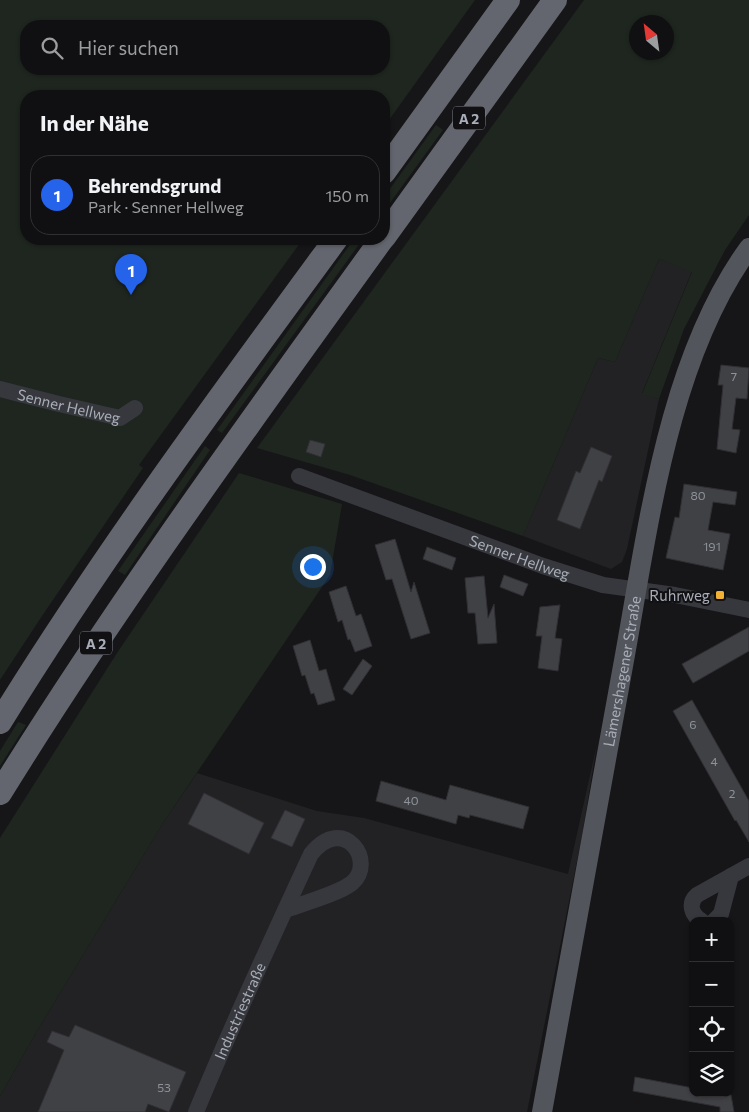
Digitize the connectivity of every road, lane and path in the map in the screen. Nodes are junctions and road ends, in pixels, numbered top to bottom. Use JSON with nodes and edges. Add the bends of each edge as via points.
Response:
{"nodes":[{"id":1,"x":508,"y":0,"type":"edge"},
{"id":2,"x":555,"y":0,"type":"edge"},
{"id":3,"x":390,"y":164,"type":"edge"},
{"id":4,"x":390,"y":228,"type":"edge"},
{"id":5,"x":332,"y":245,"type":"edge"},
{"id":6,"x":378,"y":245,"type":"edge"},
{"id":7,"x":749,"y":248,"type":"edge"},
{"id":8,"x":0,"y":388,"type":"edge"},
{"id":9,"x":135,"y":408,"type":"dead end"},
{"id":10,"x":299,"y":476,"type":"dead end"},
{"id":11,"x":637,"y":591,"type":"junction"},
{"id":12,"x":749,"y":610,"type":"edge"},
{"id":13,"x":0,"y":722,"type":"edge"},
{"id":14,"x":0,"y":793,"type":"edge"},
{"id":15,"x":749,"y":866,"type":"edge"},
{"id":16,"x":731,"y":876,"type":"junction"},
{"id":17,"x":285,"y":910,"type":"junction"},
{"id":18,"x":698,"y":917,"type":"edge"},
{"id":19,"x":718,"y":917,"type":"edge"},
{"id":20,"x":196,"y":1112,"type":"edge"},
{"id":21,"x":542,"y":1112,"type":"edge"}],
"edges":[{"from":1,"to":3,"type":"highway","number":"A 2"},
{"from":2,"to":4,"type":"highway","number":"A 2"},
{"from":5,"to":13,"type":"highway","number":"A 2","via":[[130,526]]},
{"from":6,"to":14,"type":"highway","number":"A 2","via":[[173,530]]},
{"from":7,"to":11,"type":"main road","name":"Lämershagener Straße","via":[[709,318],[683,383],[664,454]]},
{"from":8,"to":9,"type":"street","name":"Senner Hellweg","via":[[120,418]]},
{"from":10,"to":11,"type":"street","name":"Senner Hellweg","via":[[543,566],[603,585]]},
{"from":11,"to":12,"type":"street","name":"Senner Hellweg"},
{"from":11,"to":21,"type":"main road","name":"Lämershagener Straße"},
{"from":15,"to":16,"type":"street"},
{"from":16,"to":18,"type":"street","via":[[693,899],[691,908]]},
{"from":16,"to":19,"type":"street"},
{"from":17,"to":17,"type":"street","name":"Industriestraße","via":[[353,882],[361,868],[358,851],[353,844],[337,837],[316,848]]},
{"from":17,"to":20,"type":"street","name":"Industriestraße"}]}
